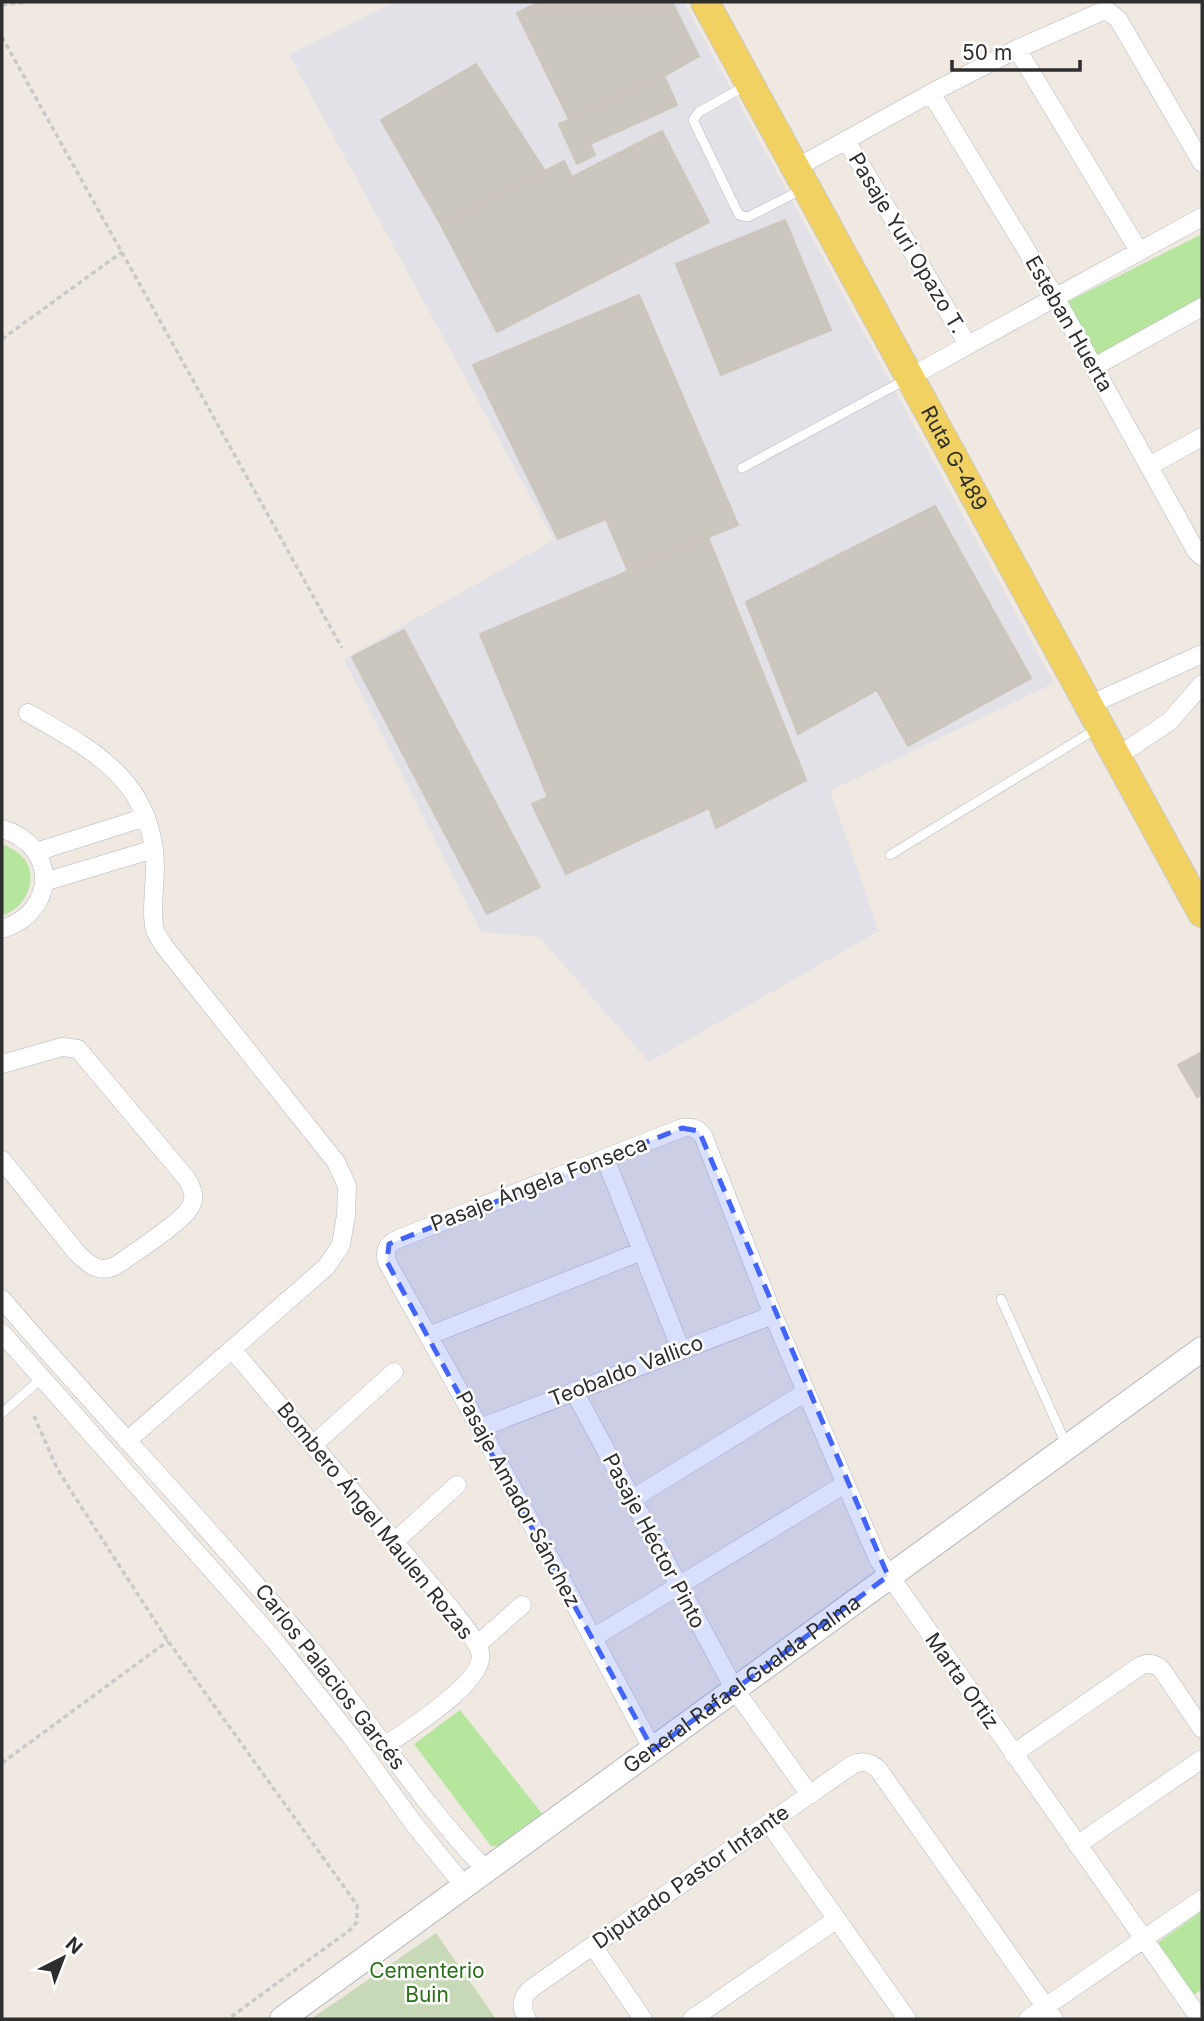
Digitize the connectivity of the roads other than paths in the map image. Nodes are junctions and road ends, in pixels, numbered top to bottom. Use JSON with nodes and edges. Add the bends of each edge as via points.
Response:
{"nodes":[{"id":1,"x":705,"y":2,"type":"edge"},
{"id":2,"x":1017,"y":49,"type":"junction"},
{"id":3,"x":750,"y":83,"type":"junction"},
{"id":4,"x":931,"y":93,"type":"junction"},
{"id":5,"x":846,"y":140,"type":"junction"},
{"id":6,"x":1202,"y":163,"type":"edge"},
{"id":7,"x":801,"y":178,"type":"junction"},
{"id":8,"x":1202,"y":216,"type":"edge"},
{"id":9,"x":1139,"y":251,"type":"junction"},
{"id":10,"x":1055,"y":297,"type":"junction"},
{"id":11,"x":1202,"y":307,"type":"edge"},
{"id":12,"x":968,"y":345,"type":"junction"},
{"id":13,"x":1094,"y":367,"type":"junction"},
{"id":14,"x":910,"y":377,"type":"junction"},
{"id":15,"x":1202,"y":437,"type":"edge"},
{"id":16,"x":1149,"y":466,"type":"junction"},
{"id":17,"x":742,"y":468,"type":"dead end"},
{"id":18,"x":1202,"y":557,"type":"edge"},
{"id":19,"x":1202,"y":653,"type":"edge"},
{"id":20,"x":1202,"y":684,"type":"edge"},
{"id":21,"x":28,"y":713,"type":"dead end"},
{"id":22,"x":1095,"y":716,"type":"junction"},
{"id":23,"x":1117,"y":757,"type":"junction"},
{"id":24,"x":146,"y":817,"type":"junction"},
{"id":25,"x":2,"y":829,"type":"edge"},
{"id":26,"x":154,"y":849,"type":"junction"},
{"id":27,"x":36,"y":852,"type":"junction"},
{"id":28,"x":890,"y":855,"type":"dead end"},
{"id":29,"x":44,"y":883,"type":"junction"},
{"id":30,"x":1202,"y":913,"type":"edge"},
{"id":31,"x":2,"y":929,"type":"edge"},
{"id":32,"x":2,"y":1064,"type":"edge"},
{"id":33,"x":695,"y":1128,"type":"joint"},
{"id":34,"x":605,"y":1158,"type":"junction"},
{"id":35,"x":2,"y":1160,"type":"edge"},
{"id":36,"x":387,"y":1248,"type":"joint"},
{"id":37,"x":642,"y":1251,"type":"junction"},
{"id":38,"x":2,"y":1299,"type":"edge"},
{"id":39,"x":1001,"y":1299,"type":"dead end"},
{"id":40,"x":773,"y":1315,"type":"junction"},
{"id":41,"x":2,"y":1333,"type":"edge"},
{"id":42,"x":428,"y":1335,"type":"junction"},
{"id":43,"x":232,"y":1349,"type":"junction"},
{"id":44,"x":1202,"y":1349,"type":"edge"},
{"id":45,"x":681,"y":1350,"type":"junction"},
{"id":46,"x":394,"y":1372,"type":"dead end"},
{"id":47,"x":41,"y":1378,"type":"junction"},
{"id":48,"x":573,"y":1391,"type":"junction"},
{"id":49,"x":806,"y":1392,"type":"junction"},
{"id":50,"x":2,"y":1413,"type":"edge"},
{"id":51,"x":480,"y":1428,"type":"junction"},
{"id":52,"x":127,"y":1441,"type":"junction"},
{"id":53,"x":313,"y":1445,"type":"junction"},
{"id":54,"x":1068,"y":1448,"type":"junction"},
{"id":55,"x":845,"y":1484,"type":"junction"},
{"id":56,"x":457,"y":1485,"type":"dead end"},
{"id":57,"x":169,"y":1488,"type":"junction"},
{"id":58,"x":632,"y":1499,"type":"junction"},
{"id":59,"x":152,"y":1503,"type":"junction"},
{"id":60,"x":394,"y":1542,"type":"junction"},
{"id":61,"x":888,"y":1576,"type":"junction"},
{"id":62,"x":679,"y":1586,"type":"junction"},
{"id":63,"x":522,"y":1605,"type":"dead end"},
{"id":64,"x":593,"y":1638,"type":"junction"},
{"id":65,"x":477,"y":1645,"type":"junction"},
{"id":66,"x":735,"y":1690,"type":"junction"},
{"id":67,"x":1202,"y":1729,"type":"edge"},
{"id":68,"x":386,"y":1745,"type":"junction"},
{"id":69,"x":653,"y":1750,"type":"junction"},
{"id":70,"x":1013,"y":1754,"type":"junction"},
{"id":71,"x":1202,"y":1759,"type":"edge"},
{"id":72,"x":810,"y":1795,"type":"junction"},
{"id":73,"x":769,"y":1823,"type":"junction"},
{"id":74,"x":1077,"y":1845,"type":"junction"},
{"id":75,"x":486,"y":1870,"type":"junction"},
{"id":76,"x":464,"y":1886,"type":"junction"},
{"id":77,"x":1202,"y":1899,"type":"edge"},
{"id":78,"x":837,"y":1919,"type":"junction"},
{"id":79,"x":1144,"y":1940,"type":"junction"},
{"id":80,"x":593,"y":1946,"type":"junction"},
{"id":81,"x":1198,"y":2009,"type":"edge"},
{"id":82,"x":1050,"y":2014,"type":"edge"},
{"id":83,"x":900,"y":2017,"type":"edge"},
{"id":84,"x":282,"y":2019,"type":"edge"},
{"id":85,"x":527,"y":2019,"type":"edge"},
{"id":86,"x":643,"y":2019,"type":"edge"},
{"id":87,"x":692,"y":2019,"type":"edge"},
{"id":88,"x":1028,"y":2019,"type":"edge"}],
"edges":[{"from":1,"to":3,"type":"main road","name":"Ruta G-489"},
{"from":2,"to":4,"type":"street"},
{"from":2,"to":6,"type":"street","via":[[1097,12],[1109,12],[1118,19]]},
{"from":2,"to":9,"type":"street"},
{"from":3,"to":7,"type":"main road","name":"Ruta G-489"},
{"from":3,"to":7,"type":"lane","via":[[693,120],[739,215],[748,217]]},
{"from":4,"to":5,"type":"street"},
{"from":4,"to":10,"type":"street","name":"Esteban Huerta"},
{"from":5,"to":7,"type":"street"},
{"from":5,"to":12,"type":"street","name":"Pasaje Yuri Opazo T."},
{"from":7,"to":14,"type":"main road","name":"Ruta G-489"},
{"from":8,"to":9,"type":"street"},
{"from":9,"to":10,"type":"street"},
{"from":10,"to":12,"type":"street"},
{"from":10,"to":13,"type":"street","name":"Esteban Huerta"},
{"from":11,"to":13,"type":"street"},
{"from":12,"to":14,"type":"street"},
{"from":13,"to":16,"type":"street","name":"Esteban Huerta"},
{"from":14,"to":17,"type":"lane"},
{"from":14,"to":22,"type":"main road","name":"Ruta G-489"},
{"from":15,"to":16,"type":"street"},
{"from":16,"to":18,"type":"street","name":"Esteban Huerta"},
{"from":19,"to":22,"type":"street"},
{"from":20,"to":23,"type":"street","via":[[1170,721]]},
{"from":21,"to":24,"type":"street","via":[[88,747],[116,769]]},
{"from":22,"to":23,"type":"main road","name":"Ruta G-489"},
{"from":22,"to":28,"type":"lane"},
{"from":23,"to":30,"type":"main road","name":"Ruta G-489"},
{"from":24,"to":26,"type":"street"},
{"from":24,"to":27,"type":"street"},
{"from":25,"to":27,"type":"street","via":[[22,837]]},
{"from":26,"to":29,"type":"street"},
{"from":26,"to":43,"type":"street","via":[[155,930],[164,946],[336,1162],[347,1186],[341,1245],[326,1267]]},
{"from":27,"to":29,"type":"street"},
{"from":29,"to":31,"type":"street","via":[[33,910],[19,923]]},
{"from":32,"to":35,"type":"street","via":[[62,1047],[78,1049],[187,1179],[194,1199],[184,1215],[120,1263],[98,1269],[77,1254]]},
{"from":33,"to":34,"type":"street","name":"Pasaje Ángela Fonseca","via":[[682,1128]]},
{"from":33,"to":40,"type":"street","name":"Marta Ortiz","via":[[704,1138]]},
{"from":34,"to":36,"type":"street","name":"Pasaje Ángela Fonseca","via":[[398,1239]]},
{"from":34,"to":37,"type":"street"},
{"from":36,"to":42,"type":"street","name":"Pasaje Amador Sánchez","via":[[387,1262]]},
{"from":37,"to":42,"type":"street"},
{"from":37,"to":45,"type":"street"},
{"from":38,"to":52,"type":"street","name":"Carlos Palacios Garcés"},
{"from":39,"to":54,"type":"lane"},
{"from":40,"to":45,"type":"street","name":"Teobaldo Vallico"},
{"from":40,"to":49,"type":"street","name":"Marta Ortiz"},
{"from":41,"to":47,"type":"street","name":"Carlos Palacios Garcés"},
{"from":42,"to":51,"type":"street","name":"Pasaje Amador Sánchez"},
{"from":43,"to":52,"type":"street"},
{"from":43,"to":53,"type":"street","name":"Bombero Ángel Maulen Rozas"},
{"from":44,"to":54,"type":"main road","name":"General Rafael Gualda Palma"},
{"from":45,"to":48,"type":"street","name":"Teobaldo Vallico"},
{"from":46,"to":53,"type":"street"},
{"from":47,"to":50,"type":"lane"},
{"from":47,"to":59,"type":"street","name":"Carlos Palacios Garcés"},
{"from":48,"to":51,"type":"street","name":"Teobaldo Vallico"},
{"from":48,"to":58,"type":"street","name":"Pasaje Héctor Pinto"},
{"from":49,"to":55,"type":"street","name":"Marta Ortiz"},
{"from":49,"to":58,"type":"street"},
{"from":51,"to":64,"type":"street","name":"Pasaje Amador Sánchez"},
{"from":52,"to":57,"type":"street","name":"Carlos Palacios Garcés"},
{"from":53,"to":60,"type":"street","name":"Bombero Ángel Maulen Rozas"},
{"from":54,"to":61,"type":"main road","name":"General Rafael Gualda Palma"},
{"from":55,"to":61,"type":"street","name":"Marta Ortiz"},
{"from":55,"to":62,"type":"street"},
{"from":56,"to":60,"type":"street"},
{"from":57,"to":59,"type":"street"},
{"from":57,"to":68,"type":"street","name":"Carlos Palacios Garcés","via":[[278,1610]]},
{"from":58,"to":62,"type":"street","name":"Pasaje Héctor Pinto"},
{"from":59,"to":76,"type":"street","name":"Carlos Palacios Garcés","via":[[274,1640]]},
{"from":60,"to":65,"type":"street","name":"Bombero Ángel Maulen Rozas"},
{"from":61,"to":66,"type":"main road","name":"General Rafael Gualda Palma"},
{"from":61,"to":70,"type":"street","name":"Marta Ortiz"},
{"from":62,"to":64,"type":"street"},
{"from":62,"to":66,"type":"street","name":"Pasaje Héctor Pinto"},
{"from":63,"to":65,"type":"street"},
{"from":64,"to":69,"type":"street","name":"Pasaje Amador Sánchez"},
{"from":65,"to":68,"type":"street","name":"Bombero Ángel Maulen Rozas","via":[[481,1662],[469,1682]]},
{"from":66,"to":69,"type":"main road","name":"General Rafael Gualda Palma"},
{"from":66,"to":72,"type":"street","name":"Pasaje Héctor Pinto"},
{"from":67,"to":70,"type":"street","via":[[1162,1670],[1148,1664]]},
{"from":68,"to":75,"type":"street","name":"Carlos Palacios Garcés","via":[[443,1823]]},
{"from":69,"to":75,"type":"main road","name":"General Rafael Gualda Palma"},
{"from":70,"to":74,"type":"street","name":"Marta Ortiz"},
{"from":71,"to":74,"type":"street"},
{"from":72,"to":73,"type":"street","name":"Diputado Pastor Infante"},
{"from":72,"to":82,"type":"street","name":"Diputado Pastor Infante","via":[[852,1765],[866,1762],[878,1769]]},
{"from":73,"to":78,"type":"street"},
{"from":73,"to":80,"type":"street","name":"Diputado Pastor Infante"},
{"from":74,"to":79,"type":"street","name":"Marta Ortiz"},
{"from":75,"to":76,"type":"main road","name":"General Rafael Gualda Palma"},
{"from":76,"to":84,"type":"main road","name":"General Rafael Gualda Palma"},
{"from":77,"to":79,"type":"street"},
{"from":78,"to":83,"type":"street"},
{"from":78,"to":87,"type":"street"},
{"from":79,"to":81,"type":"street","name":"Marta Ortiz"},
{"from":79,"to":82,"type":"street"},
{"from":80,"to":85,"type":"street","name":"Diputado Pastor Infante","via":[[528,1991],[523,2001]]},
{"from":80,"to":86,"type":"street"},
{"from":82,"to":88,"type":"street"}]}
